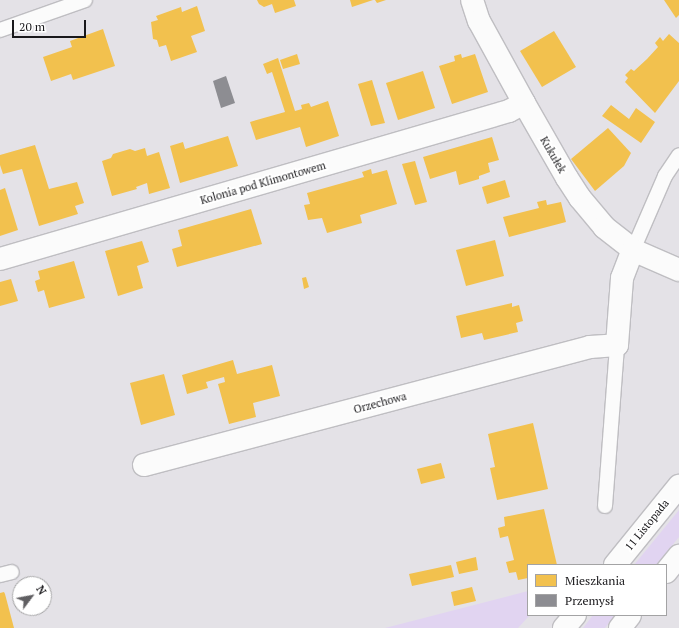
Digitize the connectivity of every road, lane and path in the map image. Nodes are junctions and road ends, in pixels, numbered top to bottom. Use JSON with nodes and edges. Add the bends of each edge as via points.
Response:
{"nodes":[{"id":1,"x":85,"y":0,"type":"edge"},
{"id":2,"x":472,"y":0,"type":"edge"},
{"id":3,"x":0,"y":30,"type":"edge"},
{"id":4,"x":524,"y":103,"type":"junction"},
{"id":5,"x":679,"y":154,"type":"edge"},
{"id":6,"x":633,"y":250,"type":"junction"},
{"id":7,"x":0,"y":259,"type":"edge"},
{"id":8,"x":679,"y":270,"type":"edge"},
{"id":9,"x":616,"y":345,"type":"junction"},
{"id":10,"x":144,"y":465,"type":"dead end"},
{"id":11,"x":679,"y":486,"type":"edge"},
{"id":12,"x":605,"y":506,"type":"dead end"},
{"id":13,"x":679,"y":556,"type":"edge"},
{"id":14,"x":616,"y":564,"type":"edge"},
{"id":15,"x":667,"y":571,"type":"edge"},
{"id":16,"x":574,"y":616,"type":"edge"},
{"id":17,"x":629,"y":616,"type":"edge"},
{"id":18,"x":564,"y":628,"type":"edge"},
{"id":19,"x":620,"y":628,"type":"edge"}],
"edges":[{"from":1,"to":3,"type":"lane"},
{"from":2,"to":4,"type":"street","name":"Kukułek","via":[[479,21]]},
{"from":4,"to":6,"type":"street","name":"Kukułek","via":[[580,198],[604,227]]},
{"from":4,"to":7,"type":"street","name":"Kolonia pod Klimontowem","via":[[509,111]]},
{"from":5,"to":6,"type":"lane","via":[[665,176]]},
{"from":6,"to":8,"type":"street","name":"Kukułek"},
{"from":6,"to":9,"type":"street","via":[[622,278]]},
{"from":9,"to":10,"type":"street","name":"Orzechowa","via":[[590,347]]},
{"from":9,"to":12,"type":"lane"},
{"from":11,"to":14,"type":"street","name":"11 Listopada"},
{"from":13,"to":15,"type":"street"},
{"from":16,"to":18,"type":"street"},
{"from":17,"to":19,"type":"street"}]}
